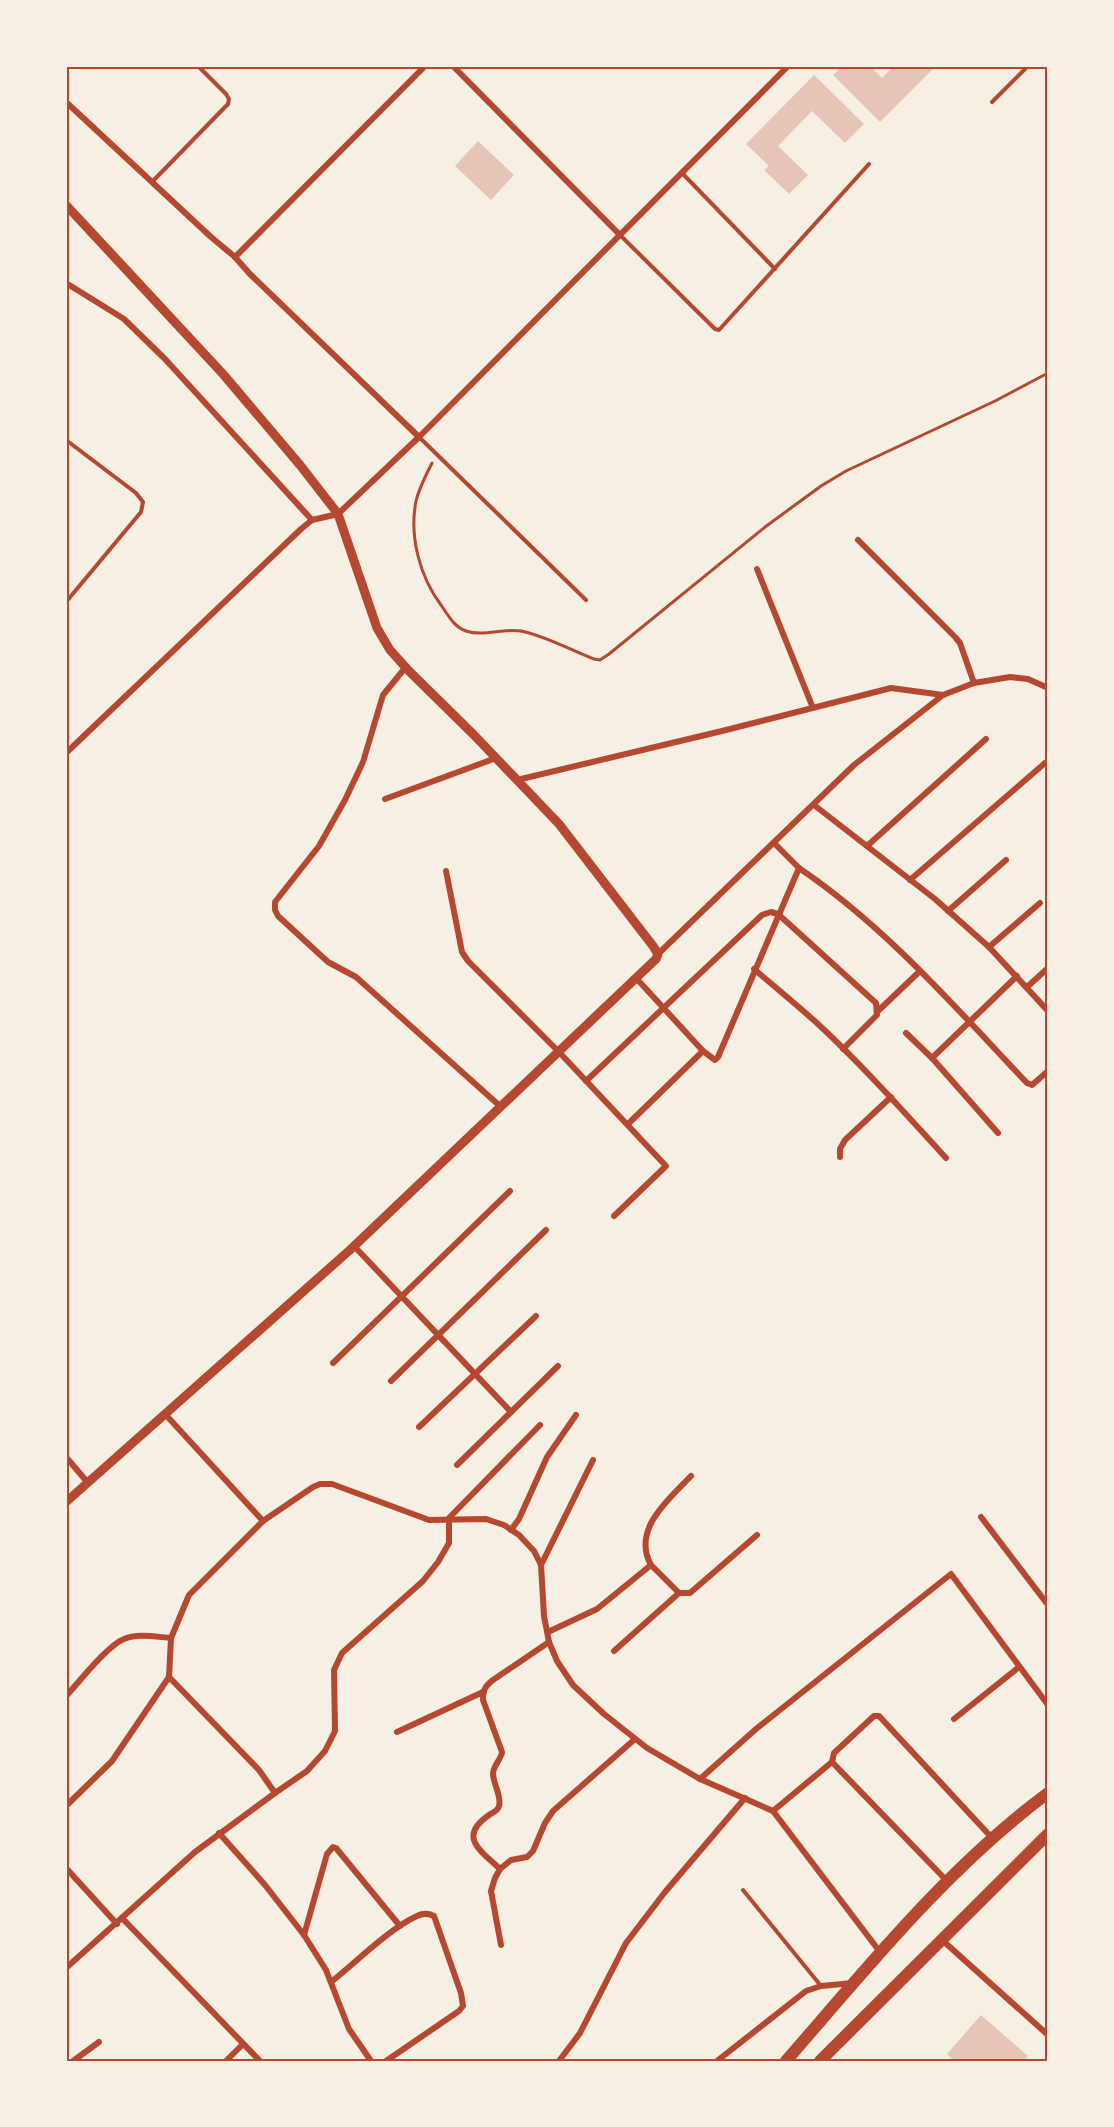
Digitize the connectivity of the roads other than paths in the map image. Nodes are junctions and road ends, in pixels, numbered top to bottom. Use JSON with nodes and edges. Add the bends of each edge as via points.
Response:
{"nodes":[{"id":1,"x":198,"y":66,"type":"edge"},
{"id":2,"x":425,"y":66,"type":"edge"},
{"id":3,"x":453,"y":66,"type":"edge"},
{"id":4,"x":788,"y":66,"type":"edge"},
{"id":5,"x":1028,"y":66,"type":"edge"},
{"id":6,"x":66,"y":102,"type":"edge"},
{"id":7,"x":992,"y":102,"type":"dead end"},
{"id":8,"x":869,"y":164,"type":"dead end"},
{"id":9,"x":681,"y":172,"type":"junction"},
{"id":10,"x":152,"y":182,"type":"junction"},
{"id":11,"x":66,"y":206,"type":"edge"},
{"id":12,"x":619,"y":234,"type":"junction"},
{"id":13,"x":235,"y":256,"type":"junction"},
{"id":14,"x":775,"y":269,"type":"junction"},
{"id":15,"x":66,"y":284,"type":"edge"},
{"id":16,"x":419,"y":437,"type":"junction"},
{"id":17,"x":66,"y":440,"type":"edge"},
{"id":18,"x":338,"y":514,"type":"junction"},
{"id":19,"x":312,"y":520,"type":"junction"},
{"id":20,"x":858,"y":540,"type":"dead end"},
{"id":21,"x":757,"y":569,"type":"dead end"},
{"id":22,"x":585,"y":600,"type":"dead end"},
{"id":23,"x":66,"y":602,"type":"edge"},
{"id":24,"x":405,"y":668,"type":"junction"},
{"id":25,"x":974,"y":683,"type":"junction"},
{"id":26,"x":1048,"y":688,"type":"edge"},
{"id":27,"x":943,"y":695,"type":"junction"},
{"id":28,"x":813,"y":708,"type":"junction"},
{"id":29,"x":986,"y":739,"type":"dead end"},
{"id":30,"x":66,"y":753,"type":"edge"},
{"id":31,"x":496,"y":758,"type":"junction"},
{"id":32,"x":1045,"y":763,"type":"dead end"},
{"id":33,"x":517,"y":780,"type":"junction"},
{"id":34,"x":385,"y":799,"type":"dead end"},
{"id":35,"x":814,"y":805,"type":"junction"},
{"id":36,"x":775,"y":844,"type":"junction"},
{"id":37,"x":867,"y":846,"type":"junction"},
{"id":38,"x":1006,"y":860,"type":"dead end"},
{"id":39,"x":799,"y":868,"type":"junction"},
{"id":40,"x":446,"y":871,"type":"dead end"},
{"id":41,"x":910,"y":880,"type":"junction"},
{"id":42,"x":1040,"y":903,"type":"dead end"},
{"id":43,"x":948,"y":911,"type":"junction"},
{"id":44,"x":778,"y":914,"type":"junction"},
{"id":45,"x":989,"y":947,"type":"junction"},
{"id":46,"x":658,"y":954,"type":"junction"},
{"id":47,"x":1048,"y":968,"type":"edge"},
{"id":48,"x":754,"y":969,"type":"junction"},
{"id":49,"x":920,"y":971,"type":"junction"},
{"id":50,"x":1017,"y":976,"type":"junction"},
{"id":51,"x":636,"y":978,"type":"junction"},
{"id":52,"x":1027,"y":987,"type":"junction"},
{"id":53,"x":663,"y":1007,"type":"junction"},
{"id":54,"x":878,"y":1011,"type":"junction"},
{"id":55,"x":1048,"y":1011,"type":"edge"},
{"id":56,"x":969,"y":1022,"type":"junction"},
{"id":57,"x":906,"y":1033,"type":"dead end"},
{"id":58,"x":843,"y":1049,"type":"junction"},
{"id":59,"x":703,"y":1051,"type":"junction"},
{"id":60,"x":559,"y":1052,"type":"junction"},
{"id":61,"x":932,"y":1058,"type":"junction"},
{"id":62,"x":1048,"y":1071,"type":"edge"},
{"id":63,"x":586,"y":1081,"type":"junction"},
{"id":64,"x":891,"y":1097,"type":"junction"},
{"id":65,"x":501,"y":1107,"type":"junction"},
{"id":66,"x":627,"y":1124,"type":"junction"},
{"id":67,"x":998,"y":1133,"type":"dead end"},
{"id":68,"x":840,"y":1157,"type":"dead end"},
{"id":69,"x":946,"y":1158,"type":"dead end"},
{"id":70,"x":510,"y":1191,"type":"dead end"},
{"id":71,"x":614,"y":1216,"type":"dead end"},
{"id":72,"x":546,"y":1230,"type":"dead end"},
{"id":73,"x":354,"y":1246,"type":"junction"},
{"id":74,"x":402,"y":1296,"type":"junction"},
{"id":75,"x":536,"y":1316,"type":"dead end"},
{"id":76,"x":439,"y":1335,"type":"junction"},
{"id":77,"x":333,"y":1363,"type":"dead end"},
{"id":78,"x":558,"y":1366,"type":"dead end"},
{"id":79,"x":475,"y":1373,"type":"junction"},
{"id":80,"x":391,"y":1381,"type":"dead end"},
{"id":81,"x":511,"y":1412,"type":"junction"},
{"id":82,"x":165,"y":1414,"type":"junction"},
{"id":83,"x":576,"y":1414,"type":"dead end"},
{"id":84,"x":540,"y":1425,"type":"dead end"},
{"id":85,"x":419,"y":1427,"type":"dead end"},
{"id":86,"x":66,"y":1457,"type":"edge"},
{"id":87,"x":593,"y":1460,"type":"dead end"},
{"id":88,"x":457,"y":1465,"type":"dead end"},
{"id":89,"x":692,"y":1476,"type":"dead end"},
{"id":90,"x":88,"y":1483,"type":"junction"},
{"id":91,"x":66,"y":1502,"type":"edge"},
{"id":92,"x":981,"y":1517,"type":"dead end"},
{"id":93,"x":449,"y":1518,"type":"junction"},
{"id":94,"x":263,"y":1521,"type":"junction"},
{"id":95,"x":511,"y":1530,"type":"junction"},
{"id":96,"x":757,"y":1535,"type":"dead end"},
{"id":97,"x":541,"y":1565,"type":"junction"},
{"id":98,"x":651,"y":1565,"type":"junction"},
{"id":99,"x":680,"y":1593,"type":"junction"},
{"id":100,"x":1048,"y":1605,"type":"edge"},
{"id":101,"x":548,"y":1632,"type":"junction"},
{"id":102,"x":171,"y":1638,"type":"junction"},
{"id":103,"x":549,"y":1642,"type":"junction"},
{"id":104,"x":614,"y":1651,"type":"dead end"},
{"id":105,"x":1019,"y":1667,"type":"junction"},
{"id":106,"x":169,"y":1677,"type":"junction"},
{"id":107,"x":483,"y":1692,"type":"junction"},
{"id":108,"x":66,"y":1695,"type":"edge"},
{"id":109,"x":1048,"y":1705,"type":"edge"},
{"id":110,"x":954,"y":1719,"type":"dead end"},
{"id":111,"x":397,"y":1732,"type":"dead end"},
{"id":112,"x":635,"y":1739,"type":"junction"},
{"id":113,"x":832,"y":1762,"type":"junction"},
{"id":114,"x":700,"y":1779,"type":"junction"},
{"id":115,"x":275,"y":1793,"type":"junction"},
{"id":116,"x":1048,"y":1793,"type":"edge"},
{"id":117,"x":745,"y":1798,"type":"junction"},
{"id":118,"x":66,"y":1806,"type":"edge"},
{"id":119,"x":773,"y":1811,"type":"junction"},
{"id":120,"x":219,"y":1833,"type":"junction"},
{"id":121,"x":1048,"y":1834,"type":"edge"},
{"id":122,"x":993,"y":1839,"type":"junction"},
{"id":123,"x":66,"y":1869,"type":"edge"},
{"id":124,"x":500,"y":1869,"type":"junction"},
{"id":125,"x":948,"y":1882,"type":"junction"},
{"id":126,"x":743,"y":1890,"type":"dead end"},
{"id":127,"x":122,"y":1918,"type":"junction"},
{"id":128,"x":117,"y":1924,"type":"junction"},
{"id":129,"x":400,"y":1926,"type":"junction"},
{"id":130,"x":304,"y":1935,"type":"junction"},
{"id":131,"x":942,"y":1940,"type":"junction"},
{"id":132,"x":501,"y":1945,"type":"dead end"},
{"id":133,"x":881,"y":1952,"type":"junction"},
{"id":134,"x":66,"y":1968,"type":"edge"},
{"id":135,"x":331,"y":1982,"type":"junction"},
{"id":136,"x":854,"y":1983,"type":"junction"},
{"id":137,"x":821,"y":1986,"type":"junction"},
{"id":138,"x":1048,"y":2035,"type":"edge"},
{"id":139,"x":99,"y":2042,"type":"dead end"},
{"id":140,"x":243,"y":2044,"type":"junction"},
{"id":141,"x":73,"y":2061,"type":"edge"},
{"id":142,"x":226,"y":2061,"type":"edge"},
{"id":143,"x":260,"y":2061,"type":"edge"},
{"id":144,"x":370,"y":2061,"type":"edge"},
{"id":145,"x":386,"y":2061,"type":"edge"},
{"id":146,"x":559,"y":2061,"type":"edge"},
{"id":147,"x":717,"y":2061,"type":"edge"},
{"id":148,"x":786,"y":2061,"type":"edge"},
{"id":149,"x":820,"y":2061,"type":"edge"}],
"edges":[{"from":1,"to":10,"type":"lane","via":[[226,94],[228,104]]},
{"from":2,"to":13,"type":"street"},
{"from":3,"to":12,"type":"street"},
{"from":4,"to":9,"type":"street"},
{"from":5,"to":7,"type":"lane"},
{"from":6,"to":10,"type":"street"},
{"from":8,"to":14,"type":"lane"},
{"from":9,"to":12,"type":"street"},
{"from":9,"to":14,"type":"lane"},
{"from":10,"to":13,"type":"street"},
{"from":11,"to":18,"type":"street","via":[[223,374]]},
{"from":12,"to":14,"type":"lane","via":[[719,330]]},
{"from":12,"to":16,"type":"street"},
{"from":13,"to":16,"type":"street"},
{"from":15,"to":19,"type":"street","via":[[124,319]]},
{"from":16,"to":18,"type":"street"},
{"from":16,"to":22,"type":"lane"},
{"from":17,"to":23,"type":"lane","via":[[143,502],[141,512]]},
{"from":18,"to":19,"type":"street"},
{"from":18,"to":24,"type":"street","via":[[377,628]]},
{"from":19,"to":30,"type":"street"},
{"from":20,"to":25,"type":"street","via":[[960,643]]},
{"from":21,"to":28,"type":"street"},
{"from":24,"to":31,"type":"street"},
{"from":24,"to":65,"type":"street","via":[[384,695],[363,762],[345,800],[319,846],[275,902],[275,910],[328,962],[356,977]]},
{"from":25,"to":26,"type":"street","via":[[1010,677],[1028,679]]},
{"from":25,"to":27,"type":"street"},
{"from":27,"to":28,"type":"street","via":[[891,688]]},
{"from":27,"to":35,"type":"street","via":[[854,765]]},
{"from":28,"to":33,"type":"street"},
{"from":29,"to":37,"type":"street"},
{"from":31,"to":33,"type":"street"},
{"from":31,"to":34,"type":"street"},
{"from":32,"to":41,"type":"street"},
{"from":33,"to":46,"type":"street","via":[[559,824]]},
{"from":35,"to":36,"type":"street"},
{"from":35,"to":37,"type":"street"},
{"from":36,"to":39,"type":"street"},
{"from":36,"to":46,"type":"street"},
{"from":37,"to":41,"type":"street"},
{"from":38,"to":43,"type":"street"},
{"from":39,"to":44,"type":"street"},
{"from":39,"to":49,"type":"street","via":[[833,891]]},
{"from":40,"to":60,"type":"street","via":[[462,952]]},
{"from":41,"to":43,"type":"street"},
{"from":42,"to":45,"type":"street"},
{"from":43,"to":45,"type":"street"},
{"from":44,"to":48,"type":"street"},
{"from":44,"to":53,"type":"street","via":[[762,915]]},
{"from":44,"to":54,"type":"street","via":[[876,1004]]},
{"from":45,"to":50,"type":"street"},
{"from":46,"to":51,"type":"street"},
{"from":47,"to":52,"type":"street"},
{"from":48,"to":58,"type":"street"},
{"from":48,"to":59,"type":"street","via":[[718,1057],[715,1060]]},
{"from":49,"to":54,"type":"street"},
{"from":49,"to":56,"type":"street"},
{"from":50,"to":52,"type":"street"},
{"from":50,"to":56,"type":"street"},
{"from":51,"to":53,"type":"street"},
{"from":51,"to":60,"type":"street"},
{"from":52,"to":55,"type":"street"},
{"from":53,"to":59,"type":"street"},
{"from":53,"to":63,"type":"street"},
{"from":54,"to":58,"type":"street"},
{"from":56,"to":61,"type":"street"},
{"from":56,"to":62,"type":"street","via":[[1027,1083],[1036,1083]]},
{"from":57,"to":61,"type":"street"},
{"from":58,"to":64,"type":"street"},
{"from":59,"to":66,"type":"street"},
{"from":60,"to":63,"type":"street"},
{"from":60,"to":65,"type":"street"},
{"from":61,"to":67,"type":"street"},
{"from":63,"to":66,"type":"street"},
{"from":64,"to":68,"type":"street","via":[[845,1140]]},
{"from":64,"to":69,"type":"street"},
{"from":65,"to":73,"type":"street"},
{"from":66,"to":71,"type":"street","via":[[666,1166]]},
{"from":70,"to":74,"type":"street"},
{"from":72,"to":76,"type":"street"},
{"from":73,"to":74,"type":"street"},
{"from":73,"to":82,"type":"street"},
{"from":74,"to":76,"type":"street"},
{"from":74,"to":77,"type":"street"},
{"from":75,"to":79,"type":"street"},
{"from":76,"to":79,"type":"street"},
{"from":76,"to":80,"type":"street"},
{"from":78,"to":81,"type":"street"},
{"from":79,"to":81,"type":"street"},
{"from":79,"to":85,"type":"street"},
{"from":81,"to":88,"type":"street"},
{"from":82,"to":90,"type":"street"},
{"from":82,"to":94,"type":"street"},
{"from":83,"to":95,"type":"street","via":[[547,1457]]},
{"from":84,"to":93,"type":"street"},
{"from":86,"to":90,"type":"street"},
{"from":87,"to":97,"type":"street"},
{"from":89,"to":98,"type":"street","via":[[651,1520],[646,1539]]},
{"from":90,"to":91,"type":"street"},
{"from":92,"to":100,"type":"street"},
{"from":93,"to":94,"type":"street","via":[[429,1520],[332,1484],[320,1484]]},
{"from":93,"to":95,"type":"street","via":[[486,1519]]},
{"from":93,"to":115,"type":"street","via":[[449,1543],[423,1581],[342,1653],[334,1670],[335,1731],[325,1751],[307,1771]]},
{"from":94,"to":102,"type":"street","via":[[189,1595]]},
{"from":95,"to":97,"type":"street","via":[[534,1551]]},
{"from":96,"to":99,"type":"street","via":[[690,1593]]},
{"from":97,"to":101,"type":"street"},
{"from":98,"to":99,"type":"street"},
{"from":98,"to":101,"type":"street","via":[[597,1609]]},
{"from":99,"to":104,"type":"street"},
{"from":101,"to":103,"type":"street"},
{"from":102,"to":106,"type":"street"},
{"from":102,"to":108,"type":"street","via":[[123,1639]]},
{"from":103,"to":107,"type":"street","via":[[486,1685]]},
{"from":103,"to":112,"type":"street","via":[[573,1685]]},
{"from":105,"to":109,"type":"street"},
{"from":105,"to":110,"type":"street"},
{"from":105,"to":114,"type":"street","via":[[953,1575],[949,1575],[756,1729]]},
{"from":106,"to":115,"type":"street","via":[[259,1770]]},
{"from":106,"to":118,"type":"street","via":[[112,1761]]},
{"from":107,"to":111,"type":"street"},
{"from":107,"to":124,"type":"street","via":[[502,1752],[493,1774],[499,1807],[473,1829],[473,1839]]},
{"from":112,"to":114,"type":"street"},
{"from":112,"to":124,"type":"street","via":[[553,1811],[527,1857],[511,1860]]},
{"from":113,"to":119,"type":"street"},
{"from":113,"to":122,"type":"street","via":[[834,1753],[874,1716],[879,1716]]},
{"from":113,"to":125,"type":"street"},
{"from":114,"to":117,"type":"street"},
{"from":115,"to":120,"type":"street"},
{"from":116,"to":122,"type":"highway"},
{"from":117,"to":119,"type":"street"},
{"from":117,"to":146,"type":"street","via":[[626,1943],[580,2033]]},
{"from":119,"to":133,"type":"street"},
{"from":120,"to":127,"type":"street"},
{"from":120,"to":130,"type":"street"},
{"from":121,"to":131,"type":"highway"},
{"from":122,"to":125,"type":"highway"},
{"from":123,"to":128,"type":"street"},
{"from":124,"to":132,"type":"street","via":[[491,1891]]},
{"from":125,"to":133,"type":"highway"},
{"from":126,"to":137,"type":"lane"},
{"from":127,"to":128,"type":"street"},
{"from":127,"to":140,"type":"street"},
{"from":128,"to":134,"type":"street"},
{"from":129,"to":130,"type":"street","via":[[333,1847],[327,1854]]},
{"from":129,"to":135,"type":"street"},
{"from":129,"to":145,"type":"street","via":[[428,1913],[435,1916],[463,2006]]},
{"from":130,"to":135,"type":"street"},
{"from":131,"to":138,"type":"street"},
{"from":131,"to":149,"type":"highway"},
{"from":133,"to":136,"type":"highway"},
{"from":135,"to":144,"type":"street","via":[[349,2029]]},
{"from":136,"to":137,"type":"street"},
{"from":136,"to":148,"type":"highway"},
{"from":137,"to":147,"type":"street","via":[[806,1991]]},
{"from":139,"to":141,"type":"street"},
{"from":140,"to":142,"type":"street"},
{"from":140,"to":143,"type":"street"}]}
